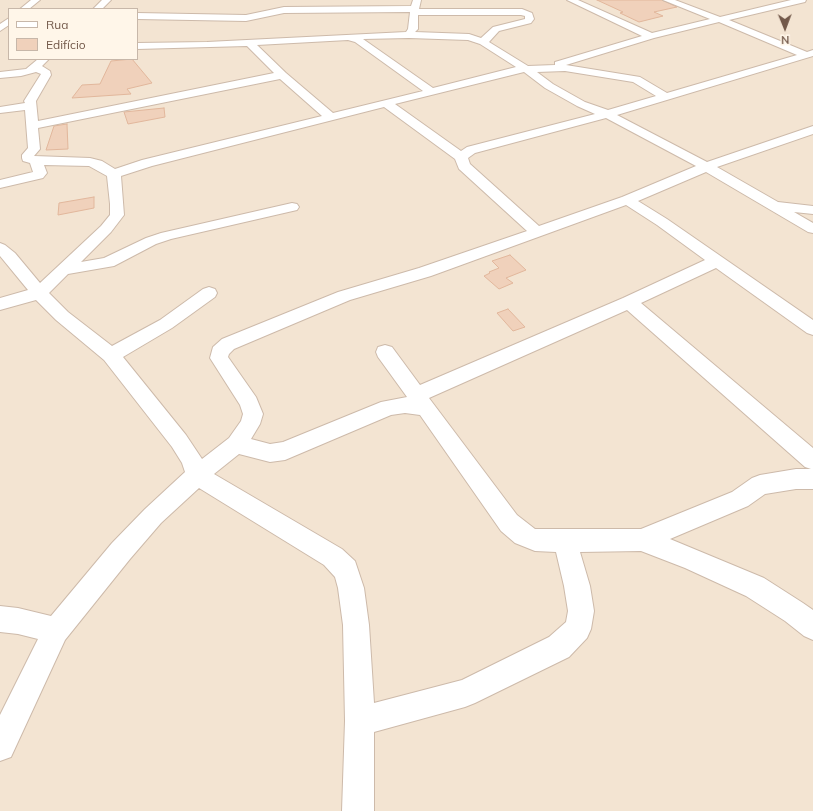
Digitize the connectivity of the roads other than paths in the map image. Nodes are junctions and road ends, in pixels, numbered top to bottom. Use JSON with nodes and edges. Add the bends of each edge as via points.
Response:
{"nodes":[{"id":1,"x":36,"y":0,"type":"edge"},
{"id":2,"x":107,"y":0,"type":"edge"},
{"id":3,"x":571,"y":0,"type":"edge"},
{"id":4,"x":667,"y":0,"type":"edge"},
{"id":5,"x":802,"y":0,"type":"edge"},
{"id":6,"x":415,"y":7,"type":"edge"},
{"id":7,"x":25,"y":8,"type":"edge"},
{"id":8,"x":98,"y":8,"type":"edge"},
{"id":9,"x":138,"y":16,"type":"edge"},
{"id":10,"x":721,"y":20,"type":"junction"},
{"id":11,"x":8,"y":22,"type":"edge"},
{"id":12,"x":0,"y":28,"type":"edge"},
{"id":13,"x":411,"y":32,"type":"junction"},
{"id":14,"x":651,"y":36,"type":"junction"},
{"id":15,"x":361,"y":38,"type":"junction"},
{"id":16,"x":482,"y":42,"type":"junction"},
{"id":17,"x":250,"y":43,"type":"junction"},
{"id":18,"x":138,"y":46,"type":"edge"},
{"id":19,"x":810,"y":53,"type":"edge"},
{"id":20,"x":590,"y":54,"type":"junction"},
{"id":21,"x":39,"y":63,"type":"edge"},
{"id":22,"x":550,"y":67,"type":"junction"},
{"id":23,"x":526,"y":70,"type":"junction"},
{"id":24,"x":0,"y":75,"type":"edge"},
{"id":25,"x":282,"y":75,"type":"junction"},
{"id":26,"x":636,"y":79,"type":"junction"},
{"id":27,"x":432,"y":92,"type":"junction"},
{"id":28,"x":664,"y":96,"type":"junction"},
{"id":29,"x":386,"y":103,"type":"junction"},
{"id":30,"x":30,"y":106,"type":"junction"},
{"id":31,"x":0,"y":110,"type":"edge"},
{"id":32,"x":607,"y":114,"type":"junction"},
{"id":33,"x":331,"y":117,"type":"junction"},
{"id":34,"x":32,"y":126,"type":"junction"},
{"id":35,"x":813,"y":130,"type":"edge"},
{"id":36,"x":461,"y":157,"type":"junction"},
{"id":37,"x":36,"y":161,"type":"junction"},
{"id":38,"x":707,"y":167,"type":"junction"},
{"id":39,"x":114,"y":174,"type":"junction"},
{"id":40,"x":0,"y":184,"type":"edge"},
{"id":41,"x":627,"y":200,"type":"junction"},
{"id":42,"x":773,"y":205,"type":"junction"},
{"id":43,"x":292,"y":207,"type":"dead end"},
{"id":44,"x":813,"y":210,"type":"edge"},
{"id":45,"x":813,"y":229,"type":"edge"},
{"id":46,"x":536,"y":231,"type":"junction"},
{"id":47,"x":0,"y":248,"type":"edge"},
{"id":48,"x":717,"y":260,"type":"junction"},
{"id":49,"x":64,"y":270,"type":"junction"},
{"id":50,"x":39,"y":293,"type":"junction"},
{"id":51,"x":209,"y":294,"type":"dead end"},
{"id":52,"x":629,"y":302,"type":"junction"},
{"id":53,"x":0,"y":304,"type":"edge"},
{"id":54,"x":813,"y":329,"type":"edge"},
{"id":55,"x":385,"y":352,"type":"dead end"},
{"id":56,"x":110,"y":356,"type":"junction"},
{"id":57,"x":421,"y":401,"type":"junction"},
{"id":58,"x":236,"y":444,"type":"junction"},
{"id":59,"x":813,"y":461,"type":"edge"},
{"id":60,"x":197,"y":475,"type":"junction"},
{"id":61,"x":813,"y":479,"type":"edge"},
{"id":62,"x":641,"y":540,"type":"junction"},
{"id":63,"x":565,"y":541,"type":"junction"},
{"id":64,"x":0,"y":619,"type":"edge"},
{"id":65,"x":813,"y":627,"type":"edge"},
{"id":66,"x":56,"y":631,"type":"junction"},
{"id":67,"x":360,"y":722,"type":"junction"},
{"id":68,"x":0,"y":746,"type":"edge"},
{"id":69,"x":358,"y":811,"type":"edge"}],
"edges":[{"from":1,"to":7,"type":"street"},
{"from":2,"to":8,"type":"street"},
{"from":3,"to":14,"type":"street"},
{"from":4,"to":10,"type":"street"},
{"from":5,"to":10,"type":"street"},
{"from":6,"to":9,"type":"street","via":[[284,10],[246,18]]},
{"from":6,"to":13,"type":"street"},
{"from":6,"to":16,"type":"street","via":[[522,12],[529,15],[528,21],[496,28]]},
{"from":10,"to":14,"type":"street"},
{"from":10,"to":19,"type":"street"},
{"from":11,"to":12,"type":"street"},
{"from":13,"to":15,"type":"street"},
{"from":13,"to":16,"type":"street","via":[[469,37]]},
{"from":14,"to":20,"type":"street"},
{"from":15,"to":17,"type":"street","via":[[345,36]]},
{"from":15,"to":27,"type":"street"},
{"from":16,"to":23,"type":"street"},
{"from":17,"to":18,"type":"street"},
{"from":17,"to":25,"type":"street"},
{"from":19,"to":28,"type":"street"},
{"from":20,"to":22,"type":"street"},
{"from":20,"to":26,"type":"street"},
{"from":21,"to":24,"type":"street","via":[[21,74]]},
{"from":21,"to":30,"type":"street","via":[[46,75],[30,101]]},
{"from":22,"to":23,"type":"street"},
{"from":22,"to":26,"type":"street","via":[[580,69]]},
{"from":23,"to":27,"type":"street","via":[[500,74]]},
{"from":23,"to":32,"type":"street","via":[[581,104]]},
{"from":25,"to":33,"type":"street"},
{"from":25,"to":34,"type":"street"},
{"from":26,"to":28,"type":"street"},
{"from":27,"to":29,"type":"street"},
{"from":28,"to":32,"type":"street"},
{"from":29,"to":33,"type":"street"},
{"from":29,"to":36,"type":"street"},
{"from":30,"to":31,"type":"street"},
{"from":30,"to":34,"type":"street"},
{"from":32,"to":36,"type":"street","via":[[471,150]]},
{"from":32,"to":38,"type":"street"},
{"from":33,"to":39,"type":"street","via":[[168,157]]},
{"from":34,"to":37,"type":"street","via":[[34,149],[28,158]]},
{"from":35,"to":38,"type":"street"},
{"from":36,"to":46,"type":"street","via":[[464,166]]},
{"from":37,"to":39,"type":"street","via":[[90,162]]},
{"from":37,"to":40,"type":"street","via":[[40,173],[38,175]]},
{"from":38,"to":41,"type":"street"},
{"from":38,"to":42,"type":"street"},
{"from":39,"to":49,"type":"street","via":[[116,215],[106,229]]},
{"from":41,"to":46,"type":"street"},
{"from":41,"to":48,"type":"street"},
{"from":42,"to":44,"type":"street"},
{"from":42,"to":45,"type":"street"},
{"from":43,"to":49,"type":"street","via":[[166,236],[108,262]]},
{"from":46,"to":58,"type":"street","via":[[425,272],[344,296],[228,344],[220,352],[219,358],[253,414],[250,424]]},
{"from":47,"to":50,"type":"street"},
{"from":48,"to":52,"type":"street"},
{"from":48,"to":54,"type":"street"},
{"from":49,"to":50,"type":"street"},
{"from":50,"to":53,"type":"street"},
{"from":50,"to":56,"type":"street"},
{"from":51,"to":56,"type":"street","via":[[166,324]]},
{"from":52,"to":57,"type":"street"},
{"from":52,"to":59,"type":"street"},
{"from":55,"to":57,"type":"street"},
{"from":56,"to":60,"type":"street","via":[[179,441],[191,459]]},
{"from":57,"to":58,"type":"street","via":[[388,408],[285,451],[270,453]]},
{"from":57,"to":63,"type":"street","via":[[510,523],[523,535],[535,540]]},
{"from":58,"to":60,"type":"street"},
{"from":60,"to":66,"type":"street","via":[[153,516],[121,551]]},
{"from":60,"to":67,"type":"street","via":[[333,557],[346,570],[356,625]]},
{"from":61,"to":62,"type":"street","via":[[760,485],[740,498]]},
{"from":62,"to":63,"type":"street"},
{"from":62,"to":65,"type":"street","via":[[755,587]]},
{"from":63,"to":67,"type":"street","via":[[581,611],[578,629],[559,647],[465,693]]},
{"from":64,"to":66,"type":"street"},
{"from":66,"to":68,"type":"street"},
{"from":67,"to":69,"type":"street"}]}
